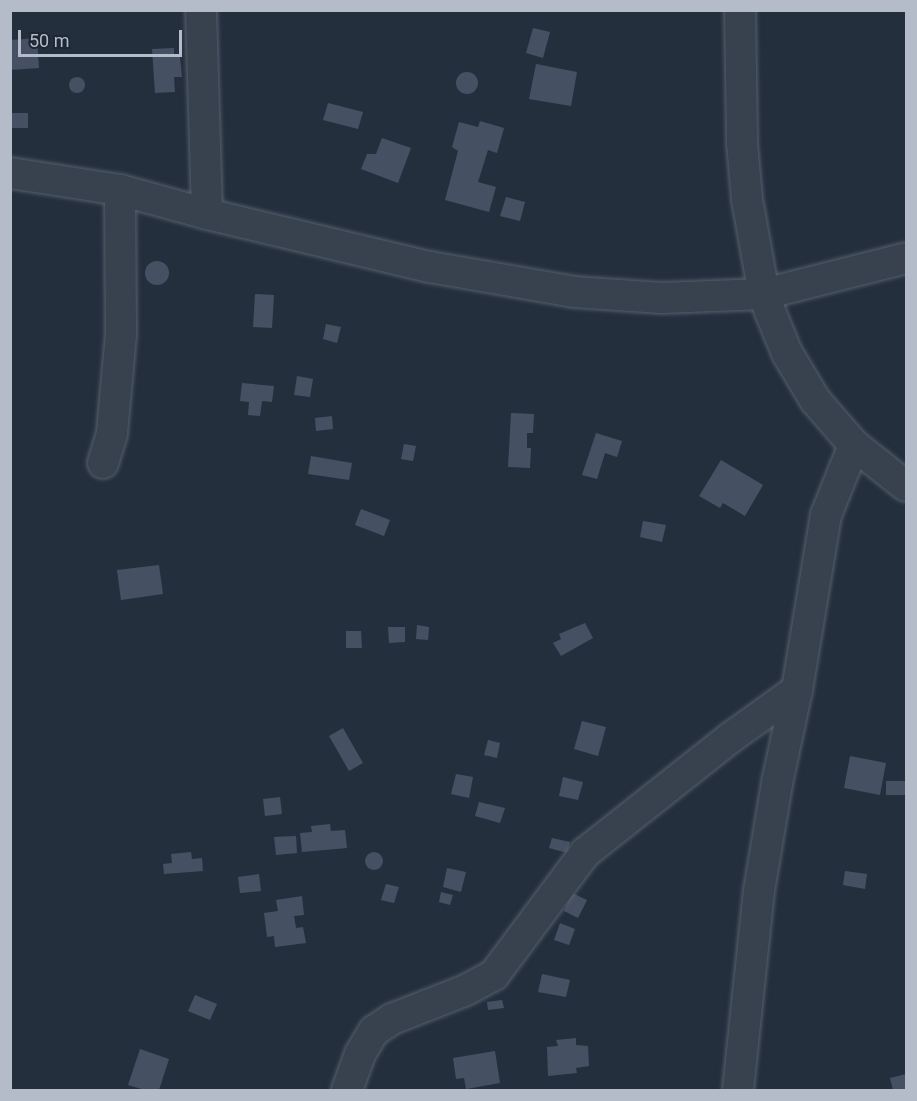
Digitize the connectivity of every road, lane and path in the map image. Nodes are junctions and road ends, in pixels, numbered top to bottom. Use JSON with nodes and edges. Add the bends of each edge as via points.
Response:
{"nodes":[{"id":1,"x":201,"y":10,"type":"edge"},
{"id":2,"x":740,"y":10,"type":"edge"},
{"id":3,"x":10,"y":173,"type":"edge"},
{"id":4,"x":120,"y":190,"type":"junction"},
{"id":5,"x":207,"y":214,"type":"junction"},
{"id":6,"x":906,"y":258,"type":"edge"},
{"id":7,"x":764,"y":294,"type":"junction"},
{"id":8,"x":854,"y":446,"type":"junction"},
{"id":9,"x":103,"y":463,"type":"dead end"},
{"id":10,"x":906,"y":486,"type":"edge"},
{"id":11,"x":797,"y":690,"type":"junction"},
{"id":12,"x":346,"y":1090,"type":"edge"},
{"id":13,"x":738,"y":1090,"type":"edge"}],
"edges":[{"from":1,"to":5,"type":"street"},
{"from":2,"to":7,"type":"street","via":[[742,143],[747,199]]},
{"from":3,"to":4,"type":"street"},
{"from":4,"to":5,"type":"street"},
{"from":4,"to":9,"type":"street","via":[[121,334],[112,433]]},
{"from":5,"to":7,"type":"street","via":[[430,267],[574,292],[662,298]]},
{"from":6,"to":7,"type":"street"},
{"from":7,"to":8,"type":"street","via":[[788,353],[815,400]]},
{"from":8,"to":10,"type":"street"},
{"from":8,"to":11,"type":"street","via":[[826,514]]},
{"from":11,"to":12,"type":"street","via":[[585,853],[494,975],[374,1030]]},
{"from":11,"to":13,"type":"street","via":[[759,891]]}]}
